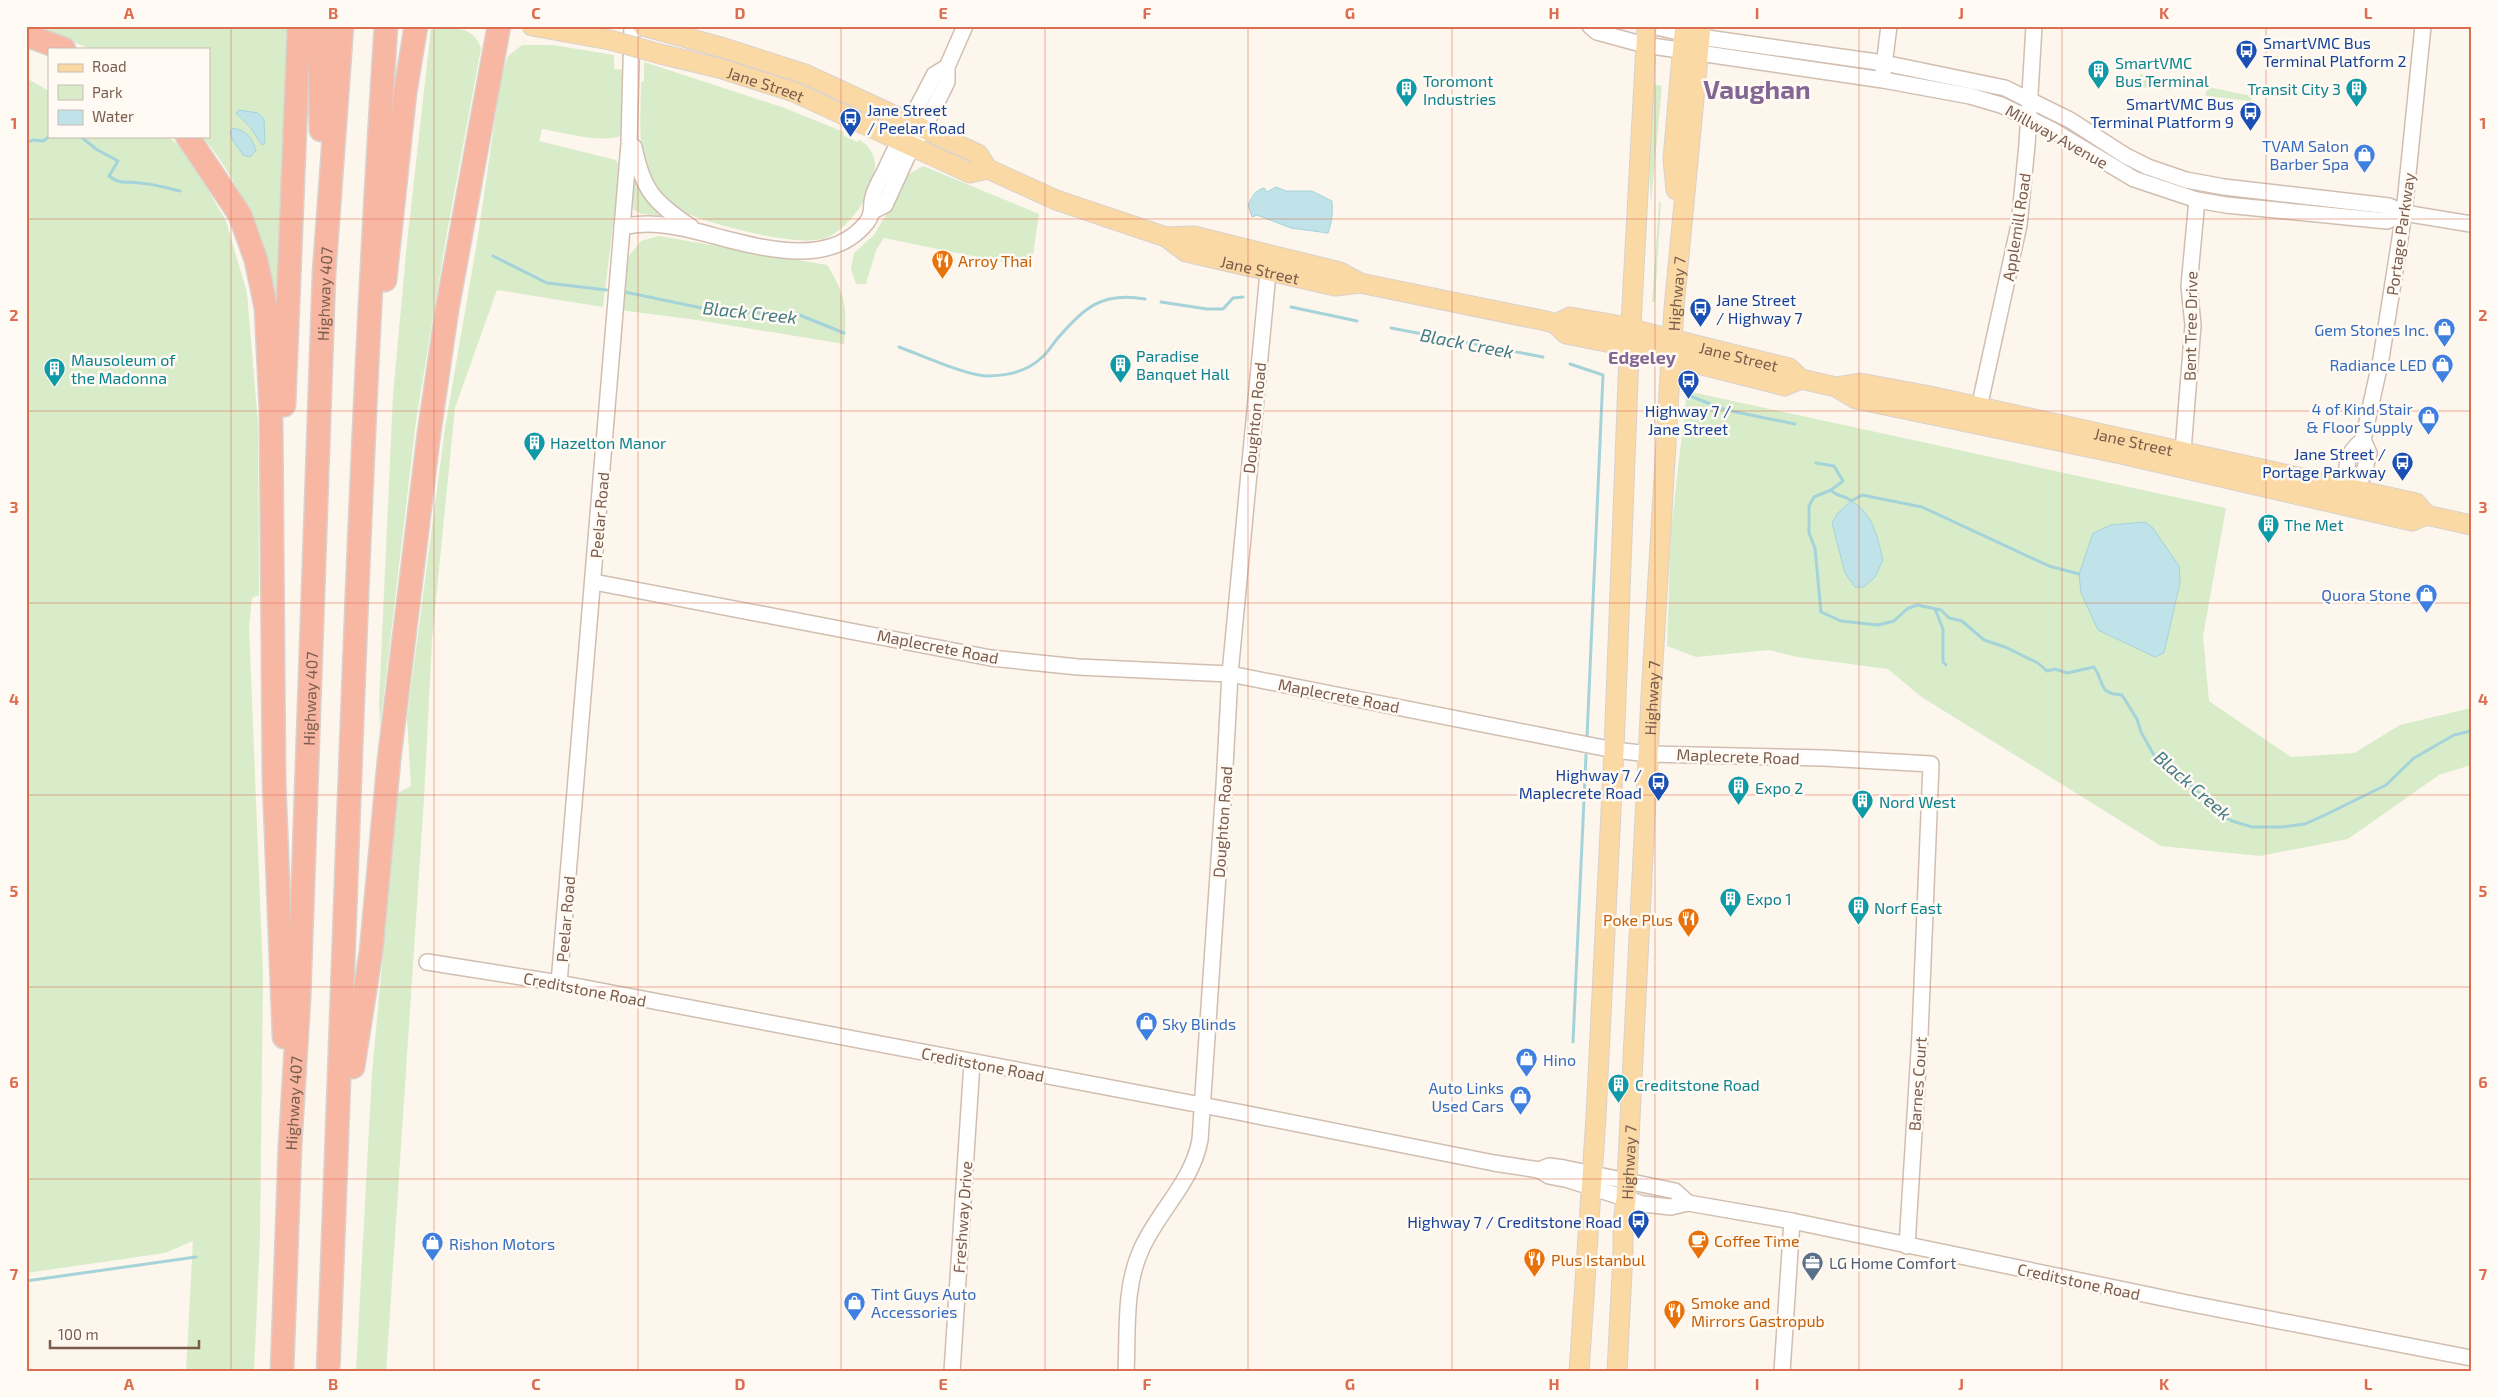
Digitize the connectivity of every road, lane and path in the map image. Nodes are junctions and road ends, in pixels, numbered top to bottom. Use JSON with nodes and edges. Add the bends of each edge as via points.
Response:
{"nodes":[{"id":1,"x":299,"y":26,"type":"edge"},
{"id":2,"x":319,"y":26,"type":"edge"},
{"id":3,"x":342,"y":26,"type":"edge"},
{"id":4,"x":386,"y":26,"type":"edge"},
{"id":5,"x":416,"y":26,"type":"edge"},
{"id":6,"x":499,"y":26,"type":"edge"},
{"id":7,"x":532,"y":26,"type":"edge"},
{"id":8,"x":632,"y":26,"type":"edge"},
{"id":9,"x":643,"y":26,"type":"edge"},
{"id":10,"x":965,"y":26,"type":"edge"},
{"id":11,"x":1590,"y":26,"type":"edge"},
{"id":12,"x":1652,"y":26,"type":"edge"},
{"id":13,"x":1889,"y":26,"type":"edge"},
{"id":14,"x":2034,"y":26,"type":"edge"},
{"id":15,"x":2423,"y":26,"type":"edge"},
{"id":16,"x":26,"y":35,"type":"edge"},
{"id":17,"x":1646,"y":35,"type":"edge"},
{"id":18,"x":1693,"y":40,"type":"edge"},
{"id":19,"x":61,"y":48,"type":"edge"},
{"id":20,"x":1884,"y":63,"type":"junction"},
{"id":21,"x":1883,"y":80,"type":"junction"},
{"id":22,"x":2030,"y":102,"type":"junction"},
{"id":23,"x":2028,"y":118,"type":"junction"},
{"id":24,"x":917,"y":127,"type":"junction"},
{"id":25,"x":629,"y":128,"type":"junction"},
{"id":26,"x":188,"y":138,"type":"edge"},
{"id":27,"x":907,"y":144,"type":"junction"},
{"id":28,"x":988,"y":169,"type":"junction"},
{"id":29,"x":2196,"y":200,"type":"junction"},
{"id":30,"x":2404,"y":214,"type":"junction"},
{"id":31,"x":2471,"y":224,"type":"edge"},
{"id":32,"x":622,"y":227,"type":"junction"},
{"id":33,"x":694,"y":229,"type":"junction"},
{"id":34,"x":1269,"y":263,"type":"junction"},
{"id":35,"x":324,"y":274,"type":"junction"},
{"id":36,"x":1632,"y":338,"type":"junction"},
{"id":37,"x":1673,"y":338,"type":"junction"},
{"id":38,"x":1672,"y":357,"type":"junction"},
{"id":39,"x":1801,"y":379,"type":"junction"},
{"id":40,"x":1977,"y":416,"type":"junction"},
{"id":41,"x":2183,"y":451,"type":"junction"},
{"id":42,"x":362,"y":482,"type":"junction"},
{"id":43,"x":2349,"y":497,"type":"junction"},
{"id":44,"x":2471,"y":525,"type":"edge"},
{"id":45,"x":594,"y":582,"type":"junction"},
{"id":46,"x":274,"y":605,"type":"junction"},
{"id":47,"x":1230,"y":674,"type":"junction"},
{"id":48,"x":1614,"y":750,"type":"junction"},
{"id":49,"x":1649,"y":754,"type":"junction"},
{"id":50,"x":1924,"y":921,"type":"joint"},
{"id":51,"x":427,"y":962,"type":"dead end"},
{"id":52,"x":559,"y":983,"type":"junction"},
{"id":53,"x":972,"y":1062,"type":"junction"},
{"id":54,"x":1202,"y":1106,"type":"junction"},
{"id":55,"x":290,"y":1146,"type":"junction"},
{"id":56,"x":1591,"y":1180,"type":"junction"},
{"id":57,"x":335,"y":1187,"type":"junction"},
{"id":58,"x":1627,"y":1190,"type":"junction"},
{"id":59,"x":1792,"y":1221,"type":"junction"},
{"id":60,"x":1907,"y":1246,"type":"junction"},
{"id":61,"x":2471,"y":1358,"type":"edge"},
{"id":62,"x":282,"y":1372,"type":"edge"},
{"id":63,"x":328,"y":1372,"type":"edge"},
{"id":64,"x":952,"y":1372,"type":"edge"},
{"id":65,"x":1126,"y":1372,"type":"edge"},
{"id":66,"x":1579,"y":1372,"type":"edge"},
{"id":67,"x":1617,"y":1372,"type":"edge"},
{"id":68,"x":1782,"y":1372,"type":"edge"}],
"edges":[{"from":1,"to":46,"type":"highway"},
{"from":2,"to":35,"type":"highway"},
{"from":3,"to":35,"type":"highway","name":"Highway 407"},
{"from":4,"to":42,"type":"highway"},
{"from":5,"to":42,"type":"highway"},
{"from":6,"to":57,"type":"highway","via":[[447,310],[389,760],[371,952]]},
{"from":7,"to":27,"type":"main road","name":"Jane Street","bridge":true,"via":[[610,40],[719,68],[794,92]]},
{"from":8,"to":25,"type":"street"},
{"from":9,"to":24,"type":"main road","name":"Jane Street","via":[[805,74]]},
{"from":10,"to":24,"type":"street","via":[[947,67],[934,75]]},
{"from":11,"to":17,"type":"street","name":"Millway Avenue","via":[[1597,32]]},
{"from":12,"to":18,"type":"street","name":"Millway Avenue"},
{"from":13,"to":20,"type":"street"},
{"from":14,"to":22,"type":"street","name":"Applemill Road"},
{"from":15,"to":30,"type":"street","name":"Portage Parkway"},
{"from":16,"to":19,"type":"highway"},
{"from":17,"to":18,"type":"street","name":"Millway Avenue"},
{"from":17,"to":36,"type":"main road"},
{"from":18,"to":20,"type":"street","name":"Millway Avenue"},
{"from":18,"to":21,"type":"street","name":"Millway Avenue"},
{"from":18,"to":37,"type":"main road","name":"Highway 7"},
{"from":20,"to":21,"type":"street"},
{"from":20,"to":22,"type":"street","name":"Millway Avenue","via":[[2005,88]]},
{"from":21,"to":23,"type":"street","name":"Millway Avenue","via":[[1970,96],[2001,105]]},
{"from":22,"to":23,"type":"street","name":"Applemill Road"},
{"from":22,"to":30,"type":"street","name":"Millway Avenue","via":[[2070,120],[2148,167],[2186,180],[2389,206]]},
{"from":23,"to":29,"type":"street","name":"Millway Avenue","via":[[2134,179]]},
{"from":23,"to":40,"type":"street","name":"Applemill Road","via":[[2019,225]]},
{"from":24,"to":27,"type":"street"},
{"from":24,"to":28,"type":"main road","name":"Jane Street","via":[[978,154]]},
{"from":25,"to":32,"type":"street","name":"Peelar Road"},
{"from":25,"to":33,"type":"street","via":[[639,174],[648,190],[658,203]]},
{"from":26,"to":46,"type":"highway","via":[[240,215],[256,260],[266,308]]},
{"from":27,"to":28,"type":"main road","name":"Jane Street","via":[[970,173]]},
{"from":27,"to":33,"type":"street","via":[[872,198],[873,211],[868,221],[852,237],[826,249],[812,252],[769,247]]},
{"from":28,"to":34,"type":"main road","name":"Jane Street","via":[[1056,200],[1166,236],[1194,236]]},
{"from":29,"to":30,"type":"street","name":"Millway Avenue","via":[[2387,221]]},
{"from":29,"to":41,"type":"street","name":"Bent Tree Drive","via":[[2189,286],[2193,325]]},
{"from":30,"to":31,"type":"street","name":"Millway Avenue"},
{"from":30,"to":43,"type":"street","name":"Portage Parkway","via":[[2381,359],[2363,440],[2351,450],[2346,472]]},
{"from":32,"to":33,"type":"street","via":[[643,224]]},
{"from":32,"to":45,"type":"street","name":"Peelar Road"},
{"from":34,"to":36,"type":"main road","name":"Jane Street","via":[[1340,272],[1360,283],[1556,324],[1570,317]]},
{"from":34,"to":47,"type":"street","name":"Doughton Road"},
{"from":35,"to":55,"type":"highway","name":"Highway 407","via":[[299,998]]},
{"from":36,"to":37,"type":"main road","name":"Jane Street"},
{"from":36,"to":38,"type":"main road","name":"Jane Street"},
{"from":36,"to":48,"type":"main road"},
{"from":37,"to":38,"type":"main road","name":"Highway 7"},
{"from":37,"to":39,"type":"main road","name":"Jane Street","via":[[1789,368]]},
{"from":38,"to":39,"type":"main road","name":"Jane Street","via":[[1785,386]]},
{"from":38,"to":49,"type":"main road","name":"Highway 7"},
{"from":39,"to":40,"type":"main road","name":"Jane Street","via":[[1836,387],[1860,383]]},
{"from":40,"to":41,"type":"main road","name":"Jane Street"},
{"from":40,"to":43,"type":"main road","name":"Jane Street"},
{"from":41,"to":43,"type":"main road","name":"Jane Street"},
{"from":42,"to":57,"type":"highway"},
{"from":43,"to":44,"type":"main road","name":"Jane Street","via":[[2412,521],[2426,515]]},
{"from":45,"to":47,"type":"street","name":"Maplecrete Road","via":[[991,658],[1078,667]]},
{"from":45,"to":52,"type":"street","name":"Peelar Road"},
{"from":46,"to":55,"type":"highway","via":[[274,780]]},
{"from":47,"to":48,"type":"street","name":"Maplecrete Road"},
{"from":47,"to":54,"type":"street","name":"Doughton Road"},
{"from":48,"to":49,"type":"street","name":"Maplecrete Road"},
{"from":48,"to":56,"type":"main road"},
{"from":49,"to":50,"type":"street","name":"Maplecrete Road","via":[[1931,764]]},
{"from":49,"to":58,"type":"main road","name":"Highway 7"},
{"from":50,"to":60,"type":"street","name":"Barnes Court"},
{"from":51,"to":52,"type":"street","name":"Creditstone Road"},
{"from":52,"to":53,"type":"street","name":"Creditstone Road"},
{"from":53,"to":54,"type":"street","name":"Creditstone Road"},
{"from":53,"to":64,"type":"street","name":"Freshway Drive"},
{"from":54,"to":56,"type":"street","name":"Creditstone Road","via":[[1494,1163],[1539,1170],[1549,1166]]},
{"from":54,"to":65,"type":"street","name":"Doughton Road","via":[[1200,1140],[1194,1164],[1179,1191],[1155,1222],[1138,1256],[1129,1299]]},
{"from":55,"to":62,"type":"highway","name":"Highway 407"},
{"from":56,"to":58,"type":"street","name":"Creditstone Road"},
{"from":56,"to":66,"type":"main road"},
{"from":57,"to":63,"type":"highway"},
{"from":58,"to":59,"type":"street","name":"Creditstone Road","via":[[1671,1207],[1688,1203]]},
{"from":58,"to":67,"type":"main road","name":"Highway 7","via":[[1622,1224]]},
{"from":59,"to":60,"type":"street","name":"Creditstone Road"},
{"from":59,"to":68,"type":"street"},
{"from":60,"to":61,"type":"street","name":"Creditstone Road"}]}
